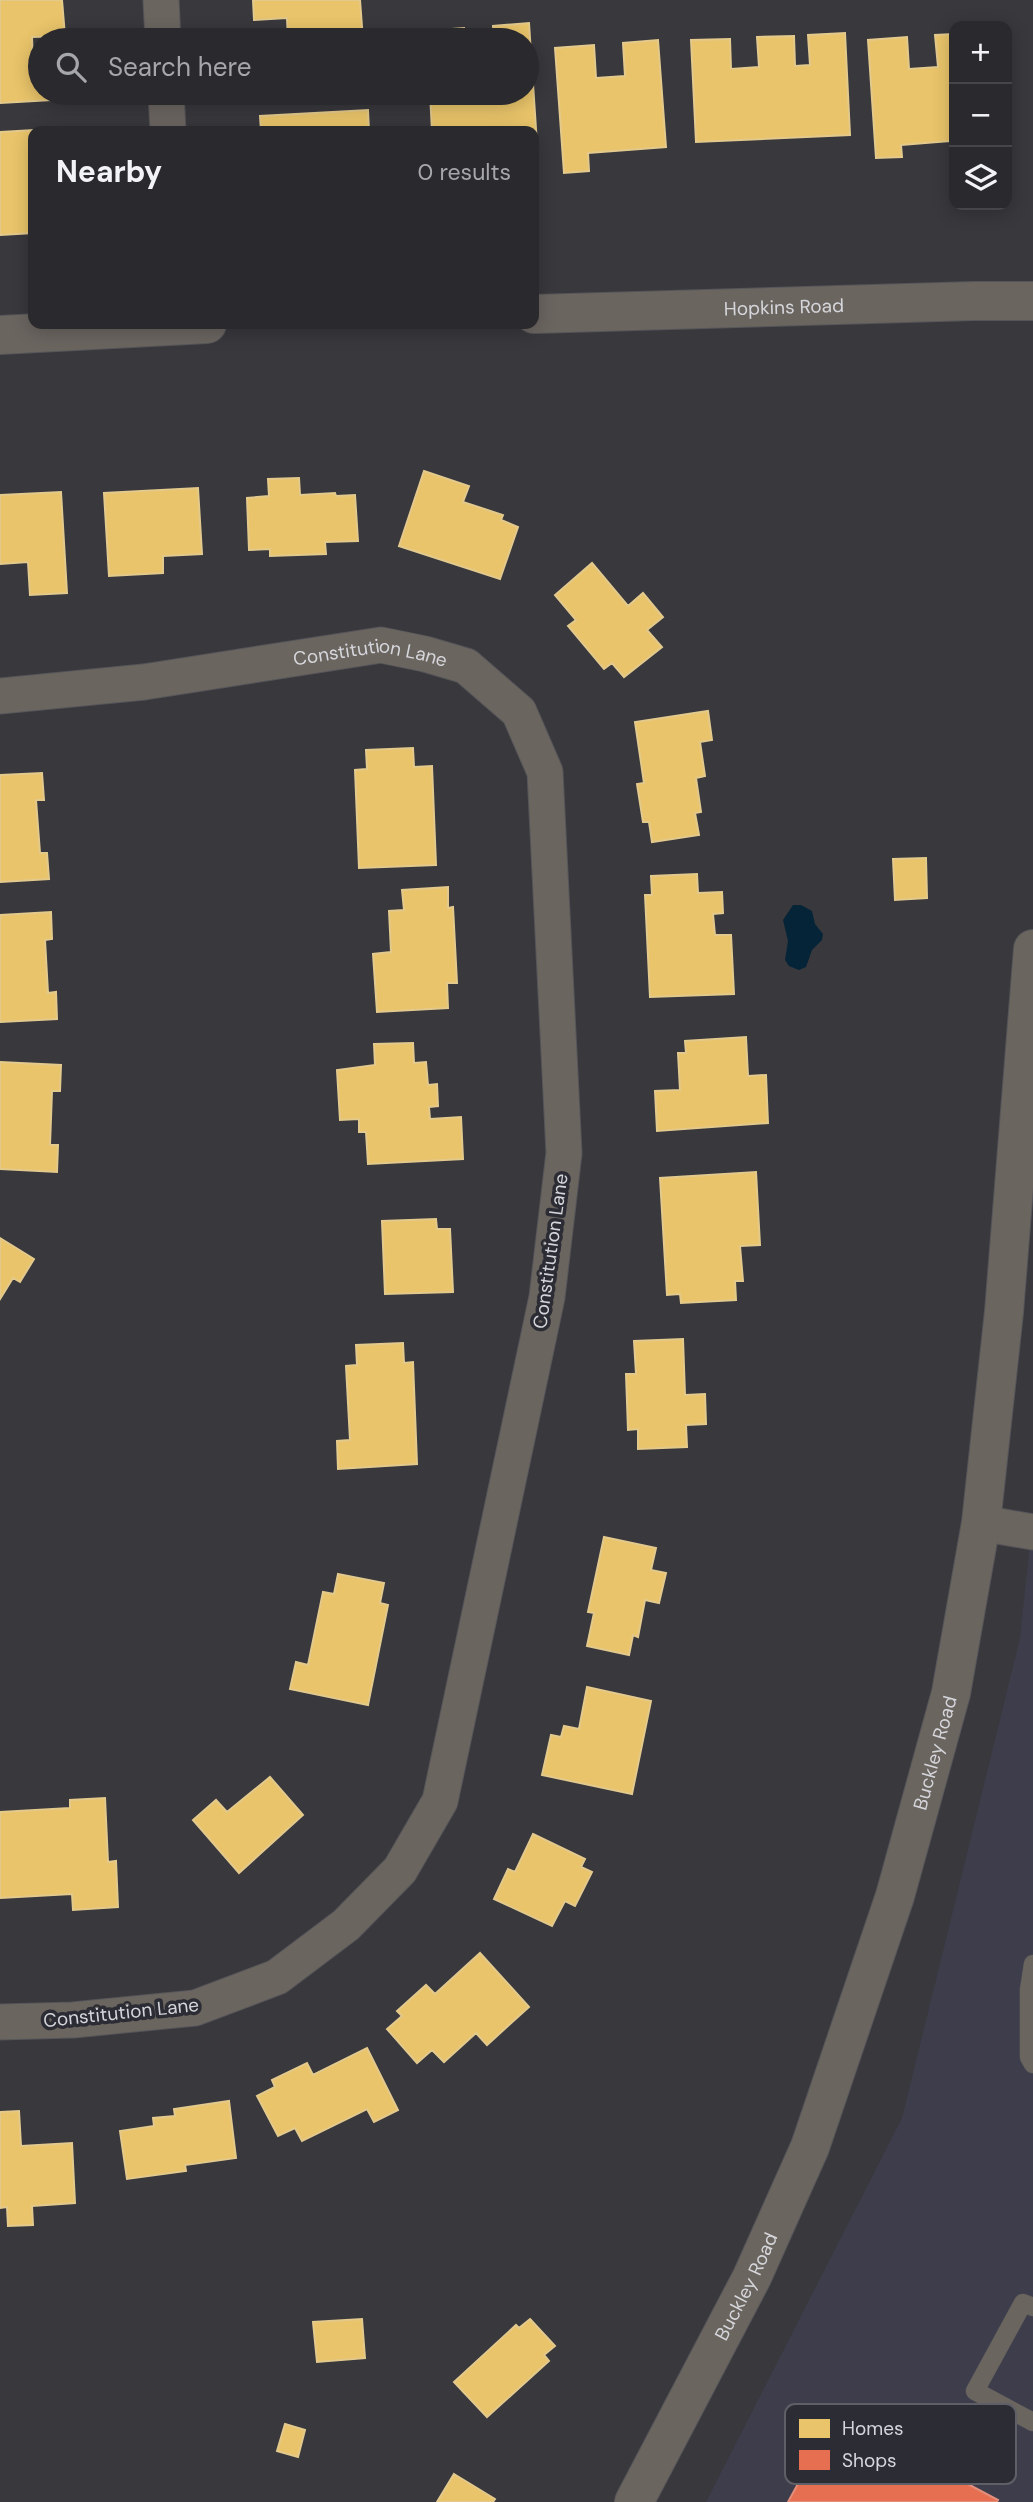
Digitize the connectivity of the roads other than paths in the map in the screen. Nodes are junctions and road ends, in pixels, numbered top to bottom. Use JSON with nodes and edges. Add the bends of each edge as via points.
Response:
{"nodes":[{"id":1,"x":161,"y":0,"type":"edge"},
{"id":2,"x":162,"y":28,"type":"edge"},
{"id":3,"x":167,"y":105,"type":"edge"},
{"id":4,"x":168,"y":126,"type":"edge"},
{"id":5,"x":1033,"y":301,"type":"edge"},
{"id":6,"x":539,"y":314,"type":"edge"},
{"id":7,"x":103,"y":329,"type":"edge"},
{"id":8,"x":0,"y":335,"type":"edge"},
{"id":9,"x":0,"y":696,"type":"edge"},
{"id":10,"x":1033,"y":949,"type":"edge"},
{"id":11,"x":981,"y":1523,"type":"junction"},
{"id":12,"x":1033,"y":1532,"type":"edge"},
{"id":13,"x":1033,"y":1964,"type":"edge"},
{"id":14,"x":0,"y":2022,"type":"edge"},
{"id":15,"x":1033,"y":2064,"type":"edge"},
{"id":16,"x":1033,"y":2307,"type":"edge"},
{"id":17,"x":999,"y":2404,"type":"edge"},
{"id":18,"x":1016,"y":2413,"type":"edge"},
{"id":19,"x":1033,"y":2422,"type":"edge"},
{"id":20,"x":634,"y":2502,"type":"edge"}],
"edges":[{"from":1,"to":2,"type":"street"},
{"from":3,"to":4,"type":"street"},
{"from":5,"to":6,"type":"street","name":"Hopkins Road"},
{"from":7,"to":8,"type":"street"},
{"from":9,"to":14,"type":"street","name":"Constitution Lane","via":[[144,682],[381,645],[466,666],[519,712],[545,772],[564,1153],[547,1297],[440,1801],[400,1870],[346,1924],[277,1977],[207,2004],[87,2018]]},
{"from":10,"to":11,"type":"street","name":"Buckley Road","via":[[1004,1312]]},
{"from":11,"to":12,"type":"street"},
{"from":11,"to":20,"type":"street","name":"Buckley Road","via":[[951,1693],[895,1896],[810,2147],[752,2277]]},
{"from":13,"to":15,"type":"lane","via":[[1029,2056]]},
{"from":16,"to":17,"type":"lane","via":[[1023,2303],[975,2391]]},
{"from":18,"to":19,"type":"lane"}]}
